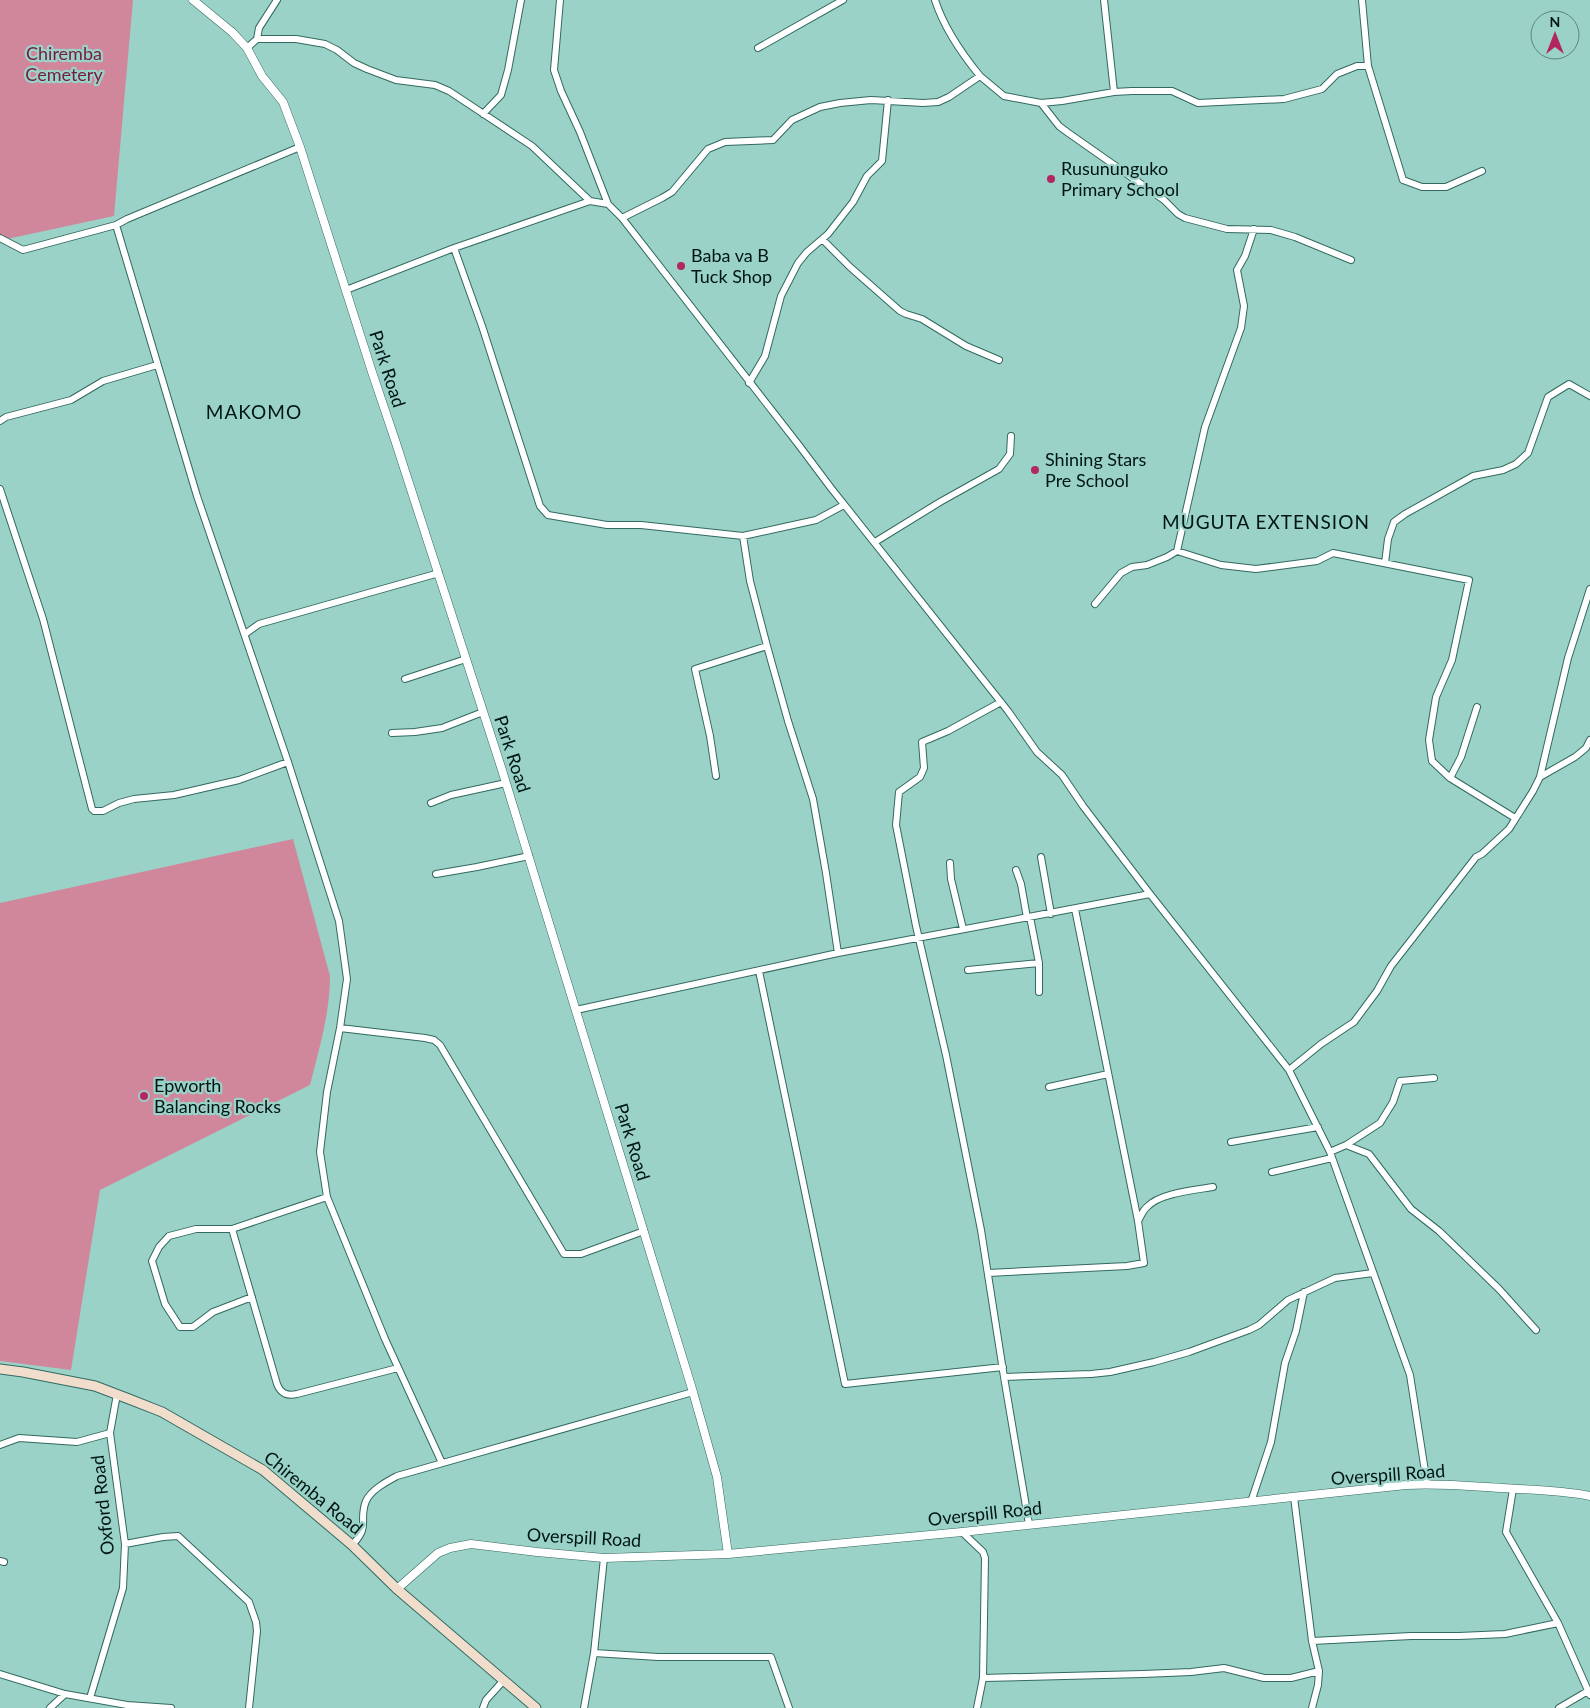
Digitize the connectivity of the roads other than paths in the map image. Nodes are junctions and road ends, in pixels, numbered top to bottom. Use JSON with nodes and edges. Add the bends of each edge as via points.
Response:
{"nodes":[{"id":1,"x":193,"y":0,"type":"edge"},
{"id":2,"x":277,"y":0,"type":"edge"},
{"id":3,"x":521,"y":0,"type":"edge"},
{"id":4,"x":560,"y":0,"type":"edge"},
{"id":5,"x":843,"y":0,"type":"edge"},
{"id":6,"x":935,"y":0,"type":"edge"},
{"id":7,"x":1104,"y":0,"type":"edge"},
{"id":8,"x":1362,"y":0,"type":"edge"},
{"id":9,"x":257,"y":39,"type":"junction"},
{"id":10,"x":247,"y":48,"type":"junction"},
{"id":11,"x":758,"y":48,"type":"dead end"},
{"id":12,"x":1368,"y":66,"type":"junction"},
{"id":13,"x":980,"y":76,"type":"junction"},
{"id":14,"x":1114,"y":92,"type":"junction"},
{"id":15,"x":888,"y":100,"type":"junction"},
{"id":16,"x":1041,"y":103,"type":"junction"},
{"id":17,"x":483,"y":114,"type":"junction"},
{"id":18,"x":300,"y":147,"type":"junction"},
{"id":19,"x":1482,"y":171,"type":"dead end"},
{"id":20,"x":590,"y":201,"type":"junction"},
{"id":21,"x":608,"y":204,"type":"junction"},
{"id":22,"x":622,"y":218,"type":"junction"},
{"id":23,"x":116,"y":225,"type":"junction"},
{"id":24,"x":1254,"y":229,"type":"junction"},
{"id":25,"x":0,"y":238,"type":"edge"},
{"id":26,"x":823,"y":240,"type":"junction"},
{"id":27,"x":454,"y":248,"type":"junction"},
{"id":28,"x":1352,"y":260,"type":"dead end"},
{"id":29,"x":346,"y":290,"type":"junction"},
{"id":30,"x":999,"y":360,"type":"dead end"},
{"id":31,"x":158,"y":365,"type":"junction"},
{"id":32,"x":749,"y":382,"type":"junction"},
{"id":33,"x":1590,"y":396,"type":"edge"},
{"id":34,"x":0,"y":421,"type":"edge"},
{"id":35,"x":1011,"y":436,"type":"dead end"},
{"id":36,"x":0,"y":489,"type":"edge"},
{"id":37,"x":844,"y":505,"type":"junction"},
{"id":38,"x":743,"y":536,"type":"junction"},
{"id":39,"x":875,"y":542,"type":"junction"},
{"id":40,"x":1176,"y":551,"type":"junction"},
{"id":41,"x":1385,"y":563,"type":"junction"},
{"id":42,"x":439,"y":573,"type":"junction"},
{"id":43,"x":1590,"y":589,"type":"edge"},
{"id":44,"x":1095,"y":604,"type":"dead end"},
{"id":45,"x":244,"y":634,"type":"junction"},
{"id":46,"x":768,"y":646,"type":"junction"},
{"id":47,"x":466,"y":659,"type":"junction"},
{"id":48,"x":405,"y":679,"type":"dead end"},
{"id":49,"x":1001,"y":702,"type":"junction"},
{"id":50,"x":1477,"y":707,"type":"dead end"},
{"id":51,"x":483,"y":712,"type":"junction"},
{"id":52,"x":392,"y":733,"type":"dead end"},
{"id":53,"x":1590,"y":740,"type":"edge"},
{"id":54,"x":288,"y":762,"type":"junction"},
{"id":55,"x":716,"y":776,"type":"dead end"},
{"id":56,"x":1540,"y":777,"type":"junction"},
{"id":57,"x":1450,"y":778,"type":"junction"},
{"id":58,"x":506,"y":783,"type":"junction"},
{"id":59,"x":431,"y":803,"type":"dead end"},
{"id":60,"x":1515,"y":818,"type":"junction"},
{"id":61,"x":529,"y":856,"type":"junction"},
{"id":62,"x":1041,"y":857,"type":"dead end"},
{"id":63,"x":950,"y":862,"type":"dead end"},
{"id":64,"x":1016,"y":870,"type":"dead end"},
{"id":65,"x":436,"y":874,"type":"dead end"},
{"id":66,"x":1150,"y":894,"type":"junction"},
{"id":67,"x":1075,"y":909,"type":"junction"},
{"id":68,"x":1051,"y":914,"type":"junction"},
{"id":69,"x":1028,"y":918,"type":"junction"},
{"id":70,"x":963,"y":929,"type":"junction"},
{"id":71,"x":919,"y":937,"type":"junction"},
{"id":72,"x":838,"y":953,"type":"junction"},
{"id":73,"x":1039,"y":963,"type":"junction"},
{"id":74,"x":968,"y":970,"type":"dead end"},
{"id":75,"x":759,"y":971,"type":"junction"},
{"id":76,"x":1039,"y":992,"type":"dead end"},
{"id":77,"x":576,"y":1010,"type":"junction"},
{"id":78,"x":340,"y":1028,"type":"junction"},
{"id":79,"x":1290,"y":1070,"type":"junction"},
{"id":80,"x":1108,"y":1074,"type":"junction"},
{"id":81,"x":1434,"y":1078,"type":"dead end"},
{"id":82,"x":1049,"y":1087,"type":"dead end"},
{"id":83,"x":1318,"y":1127,"type":"junction"},
{"id":84,"x":1231,"y":1142,"type":"dead end"},
{"id":85,"x":1346,"y":1145,"type":"junction"},
{"id":86,"x":1331,"y":1155,"type":"junction"},
{"id":87,"x":1272,"y":1172,"type":"dead end"},
{"id":88,"x":1213,"y":1187,"type":"dead end"},
{"id":89,"x":327,"y":1197,"type":"junction"},
{"id":90,"x":1138,"y":1221,"type":"junction"},
{"id":91,"x":232,"y":1229,"type":"junction"},
{"id":92,"x":644,"y":1231,"type":"junction"},
{"id":93,"x":988,"y":1273,"type":"junction"},
{"id":94,"x":1373,"y":1273,"type":"junction"},
{"id":95,"x":1304,"y":1292,"type":"junction"},
{"id":96,"x":252,"y":1297,"type":"junction"},
{"id":97,"x":1536,"y":1330,"type":"dead end"},
{"id":98,"x":1003,"y":1367,"type":"junction"},
{"id":99,"x":398,"y":1368,"type":"junction"},
{"id":100,"x":0,"y":1370,"type":"edge"},
{"id":101,"x":1004,"y":1377,"type":"junction"},
{"id":102,"x":693,"y":1392,"type":"junction"},
{"id":103,"x":117,"y":1394,"type":"junction"},
{"id":104,"x":110,"y":1433,"type":"junction"},
{"id":105,"x":0,"y":1445,"type":"edge"},
{"id":106,"x":442,"y":1463,"type":"junction"},
{"id":107,"x":1427,"y":1484,"type":"junction"},
{"id":108,"x":1513,"y":1488,"type":"junction"},
{"id":109,"x":1590,"y":1496,"type":"edge"},
{"id":110,"x":1294,"y":1497,"type":"junction"},
{"id":111,"x":1251,"y":1502,"type":"junction"},
{"id":112,"x":1029,"y":1524,"type":"junction"},
{"id":113,"x":962,"y":1532,"type":"junction"},
{"id":114,"x":125,"y":1544,"type":"junction"},
{"id":115,"x":352,"y":1545,"type":"junction"},
{"id":116,"x":728,"y":1554,"type":"junction"},
{"id":117,"x":604,"y":1558,"type":"junction"},
{"id":118,"x":397,"y":1589,"type":"junction"},
{"id":119,"x":1558,"y":1623,"type":"junction"},
{"id":120,"x":1312,"y":1641,"type":"junction"},
{"id":121,"x":594,"y":1653,"type":"junction"},
{"id":122,"x":1319,"y":1671,"type":"junction"},
{"id":123,"x":0,"y":1674,"type":"edge"},
{"id":124,"x":983,"y":1678,"type":"junction"},
{"id":125,"x":504,"y":1680,"type":"junction"},
{"id":126,"x":1589,"y":1693,"type":"edge"},
{"id":127,"x":65,"y":1694,"type":"junction"},
{"id":128,"x":90,"y":1698,"type":"junction"},
{"id":129,"x":50,"y":1708,"type":"edge"},
{"id":130,"x":171,"y":1708,"type":"edge"},
{"id":131,"x":249,"y":1708,"type":"edge"},
{"id":132,"x":483,"y":1708,"type":"edge"},
{"id":133,"x":536,"y":1708,"type":"edge"},
{"id":134,"x":584,"y":1708,"type":"edge"},
{"id":135,"x":789,"y":1708,"type":"edge"},
{"id":136,"x":977,"y":1708,"type":"edge"},
{"id":137,"x":1312,"y":1708,"type":"edge"},
{"id":138,"x":1559,"y":1708,"type":"edge"}],
"edges":[{"from":1,"to":10,"type":"street","name":"Park Road"},
{"from":2,"to":9,"type":"street","via":[[259,28]]},
{"from":3,"to":17,"type":"street","via":[[501,95]]},
{"from":4,"to":21,"type":"street","via":[[554,70]]},
{"from":5,"to":11,"type":"street"},
{"from":6,"to":13,"type":"street","via":[[940,15]]},
{"from":7,"to":14,"type":"street"},
{"from":8,"to":12,"type":"street"},
{"from":9,"to":10,"type":"street"},
{"from":9,"to":17,"type":"street","via":[[296,39],[325,44],[354,63],[396,80],[435,85],[449,91]]},
{"from":10,"to":18,"type":"street","name":"Park Road","via":[[262,76],[283,102]]},
{"from":12,"to":14,"type":"street","via":[[1357,66],[1337,74],[1322,89],[1284,99],[1198,103],[1172,91]]},
{"from":12,"to":19,"type":"street","via":[[1403,180],[1422,187],[1446,187]]},
{"from":13,"to":15,"type":"street","via":[[938,102]]},
{"from":13,"to":16,"type":"street","via":[[1004,96]]},
{"from":14,"to":16,"type":"street"},
{"from":15,"to":22,"type":"street","via":[[826,105],[792,120],[773,140],[714,145],[702,154],[672,192]]},
{"from":15,"to":26,"type":"street","via":[[882,160],[867,176],[853,202]]},
{"from":16,"to":24,"type":"street","via":[[1059,126],[1164,200],[1181,216],[1216,227]]},
{"from":17,"to":20,"type":"street","via":[[532,146]]},
{"from":18,"to":23,"type":"street"},
{"from":18,"to":29,"type":"street","name":"Park Road"},
{"from":20,"to":21,"type":"street"},
{"from":20,"to":27,"type":"street"},
{"from":21,"to":22,"type":"street"},
{"from":22,"to":32,"type":"street"},
{"from":23,"to":25,"type":"street","via":[[23,250]]},
{"from":23,"to":31,"type":"street"},
{"from":24,"to":28,"type":"street","via":[[1295,237]]},
{"from":24,"to":40,"type":"street","via":[[1237,270],[1244,306],[1241,328],[1205,428]]},
{"from":26,"to":30,"type":"street","via":[[900,311],[922,319],[966,346]]},
{"from":26,"to":32,"type":"street","via":[[803,256],[789,280],[780,300],[765,356]]},
{"from":27,"to":29,"type":"street"},
{"from":27,"to":38,"type":"street","via":[[540,506],[548,515],[607,525],[641,525]]},
{"from":29,"to":42,"type":"street","name":"Park Road"},
{"from":31,"to":34,"type":"street","via":[[103,381],[71,400]]},
{"from":31,"to":45,"type":"street","via":[[197,496]]},
{"from":32,"to":37,"type":"street"},
{"from":33,"to":41,"type":"street","via":[[1569,384],[1548,398],[1528,453],[1516,464],[1474,476],[1394,522]]},
{"from":35,"to":39,"type":"street","via":[[1010,454],[999,469]]},
{"from":36,"to":54,"type":"street","via":[[43,619],[94,811],[103,811],[134,799],[174,795],[239,780]]},
{"from":37,"to":38,"type":"street","via":[[816,520]]},
{"from":37,"to":39,"type":"street"},
{"from":38,"to":46,"type":"street","via":[[750,582]]},
{"from":39,"to":49,"type":"street"},
{"from":40,"to":41,"type":"street","via":[[1221,565],[1249,569],[1317,561],[1333,553]]},
{"from":40,"to":44,"type":"street","via":[[1121,573]]},
{"from":41,"to":57,"type":"street","via":[[1469,580],[1452,660],[1436,697],[1429,740],[1432,761]]},
{"from":42,"to":45,"type":"street","via":[[259,624]]},
{"from":42,"to":47,"type":"street","name":"Park Road"},
{"from":43,"to":56,"type":"street","via":[[1568,658]]},
{"from":45,"to":54,"type":"street"},
{"from":46,"to":55,"type":"street","via":[[695,668]]},
{"from":46,"to":72,"type":"street","via":[[810,788]]},
{"from":47,"to":48,"type":"street"},
{"from":47,"to":51,"type":"street","name":"Park Road"},
{"from":49,"to":66,"type":"street","via":[[1037,752],[1062,775]]},
{"from":49,"to":71,"type":"street","via":[[922,742],[924,768],[920,777],[898,792],[896,824]]},
{"from":50,"to":57,"type":"street","via":[[1461,757]]},
{"from":51,"to":52,"type":"street","via":[[442,728]]},
{"from":51,"to":58,"type":"street","name":"Park Road"},
{"from":53,"to":56,"type":"street","via":[[1575,757]]},
{"from":54,"to":78,"type":"street","via":[[339,921],[347,979]]},
{"from":56,"to":60,"type":"street"},
{"from":57,"to":60,"type":"street"},
{"from":58,"to":59,"type":"street"},
{"from":58,"to":61,"type":"street","name":"Park Road"},
{"from":60,"to":79,"type":"street","via":[[1503,836],[1476,858],[1424,922],[1354,1022]]},
{"from":61,"to":65,"type":"street"},
{"from":61,"to":77,"type":"street","name":"Park Road"},
{"from":62,"to":68,"type":"street"},
{"from":63,"to":70,"type":"street"},
{"from":64,"to":69,"type":"street"},
{"from":66,"to":67,"type":"street"},
{"from":66,"to":79,"type":"street"},
{"from":67,"to":68,"type":"street"},
{"from":67,"to":80,"type":"street"},
{"from":68,"to":69,"type":"street"},
{"from":69,"to":70,"type":"street"},
{"from":69,"to":73,"type":"street"},
{"from":70,"to":71,"type":"street"},
{"from":71,"to":72,"type":"street"},
{"from":71,"to":93,"type":"street","via":[[946,1055]]},
{"from":72,"to":75,"type":"street"},
{"from":73,"to":74,"type":"street"},
{"from":73,"to":76,"type":"street"},
{"from":75,"to":77,"type":"street"},
{"from":75,"to":98,"type":"street","via":[[845,1384]]},
{"from":77,"to":92,"type":"street","name":"Park Road"},
{"from":78,"to":89,"type":"street","via":[[326,1092],[320,1152]]},
{"from":78,"to":92,"type":"street","via":[[425,1038],[440,1045],[564,1254],[581,1254]]},
{"from":79,"to":83,"type":"street"},
{"from":80,"to":82,"type":"street"},
{"from":80,"to":90,"type":"street"},
{"from":81,"to":85,"type":"street","via":[[1400,1081],[1393,1102],[1380,1124]]},
{"from":83,"to":84,"type":"street"},
{"from":83,"to":86,"type":"street"},
{"from":85,"to":86,"type":"street"},
{"from":85,"to":97,"type":"street","via":[[1369,1154],[1411,1209],[1439,1231]]},
{"from":86,"to":87,"type":"street"},
{"from":86,"to":94,"type":"street"},
{"from":88,"to":90,"type":"street","via":[[1160,1198],[1148,1206]]},
{"from":89,"to":91,"type":"street"},
{"from":89,"to":99,"type":"street"},
{"from":90,"to":93,"type":"street","via":[[1144,1262],[1127,1266]]},
{"from":91,"to":96,"type":"street"},
{"from":91,"to":96,"type":"street","via":[[196,1229],[169,1236],[159,1247],[152,1260],[164,1304],[180,1327],[193,1327],[213,1312]]},
{"from":92,"to":102,"type":"street","name":"Park Road"},
{"from":93,"to":98,"type":"street"},
{"from":94,"to":95,"type":"street","via":[[1339,1276]]},
{"from":94,"to":107,"type":"street","via":[[1410,1375]]},
{"from":95,"to":101,"type":"street","via":[[1288,1300],[1249,1330],[1154,1362],[1092,1374]]},
{"from":95,"to":111,"type":"street","via":[[1285,1362],[1271,1442]]},
{"from":96,"to":99,"type":"street","via":[[277,1384],[284,1394],[297,1394]]},
{"from":98,"to":101,"type":"street"},
{"from":99,"to":106,"type":"street"},
{"from":100,"to":103,"type":"main road","name":"Chiremba Road","via":[[95,1386]]},
{"from":101,"to":112,"type":"street"},
{"from":102,"to":106,"type":"street"},
{"from":102,"to":116,"type":"street","name":"Park Road","via":[[717,1477]]},
{"from":103,"to":104,"type":"street","name":"Oxford Road"},
{"from":103,"to":115,"type":"main road","name":"Chiremba Road","via":[[162,1412],[263,1470]]},
{"from":104,"to":105,"type":"street","via":[[77,1442],[19,1438]]},
{"from":104,"to":114,"type":"street","name":"Oxford Road"},
{"from":106,"to":115,"type":"street","via":[[397,1476],[374,1492],[366,1502],[362,1534]]},
{"from":107,"to":108,"type":"street","name":"Overspill Road"},
{"from":107,"to":110,"type":"street","name":"Overspill Road"},
{"from":108,"to":109,"type":"street","name":"Overspill Road"},
{"from":108,"to":119,"type":"street","via":[[1506,1532]]},
{"from":110,"to":111,"type":"street","name":"Overspill Road"},
{"from":110,"to":120,"type":"street"},
{"from":111,"to":112,"type":"street","name":"Overspill Road"},
{"from":112,"to":113,"type":"street","name":"Overspill Road"},
{"from":113,"to":116,"type":"street","name":"Overspill Road"},
{"from":113,"to":124,"type":"street","via":[[985,1558]]},
{"from":114,"to":128,"type":"street","name":"Oxford Road","via":[[123,1588]]},
{"from":114,"to":131,"type":"street","via":[[178,1536],[249,1602],[257,1631]]},
{"from":115,"to":118,"type":"main road","name":"Chiremba Road"},
{"from":116,"to":117,"type":"street","name":"Overspill Road"},
{"from":117,"to":118,"type":"street","name":"Overspill Road","via":[[471,1544],[438,1553]]},
{"from":117,"to":121,"type":"street"},
{"from":118,"to":125,"type":"main road","name":"Chiremba Road"},
{"from":119,"to":120,"type":"street","via":[[1505,1634]]},
{"from":119,"to":126,"type":"street"},
{"from":120,"to":122,"type":"street"},
{"from":121,"to":134,"type":"street"},
{"from":121,"to":135,"type":"street","via":[[658,1657],[770,1657]]},
{"from":122,"to":124,"type":"street","via":[[1291,1678],[1264,1678],[1224,1668],[1191,1672]]},
{"from":122,"to":137,"type":"street"},
{"from":123,"to":127,"type":"street"},
{"from":124,"to":136,"type":"street"},
{"from":125,"to":132,"type":"street"},
{"from":125,"to":133,"type":"main road","name":"Chiremba Road"},
{"from":126,"to":138,"type":"street"},
{"from":127,"to":128,"type":"street"},
{"from":127,"to":129,"type":"street"},
{"from":128,"to":130,"type":"street"}]}
